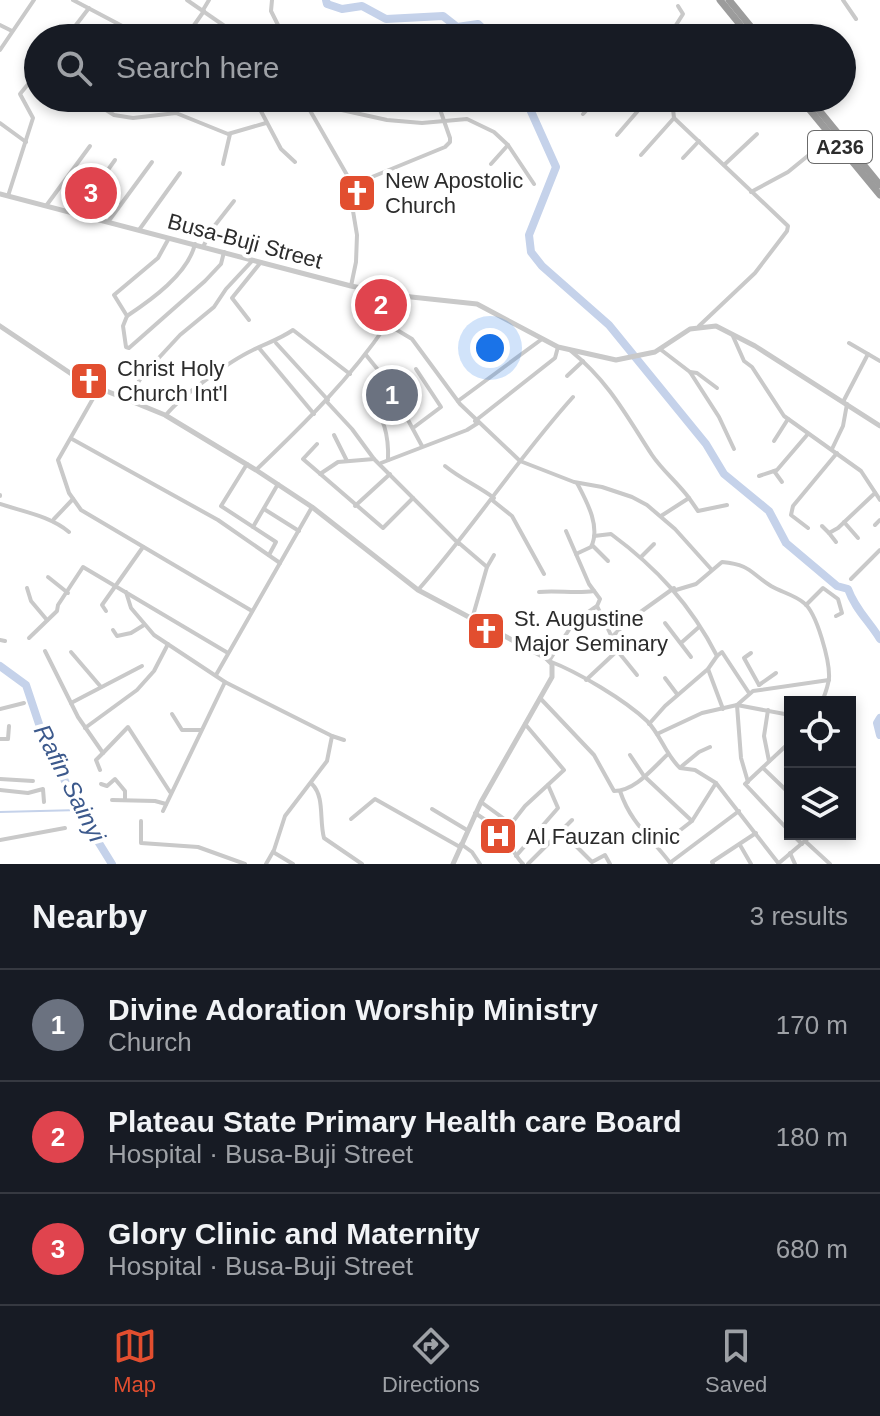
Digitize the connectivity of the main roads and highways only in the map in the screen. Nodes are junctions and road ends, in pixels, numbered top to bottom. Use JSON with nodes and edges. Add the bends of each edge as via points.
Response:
{"nodes":[{"id":1,"x":720,"y":0,"type":"edge"},
{"id":2,"x":730,"y":0,"type":"edge"},
{"id":3,"x":739,"y":24,"type":"edge"},
{"id":4,"x":749,"y":24,"type":"edge"},
{"id":5,"x":811,"y":112,"type":"edge"},
{"id":6,"x":820,"y":112,"type":"edge"},
{"id":7,"x":880,"y":185,"type":"edge"},
{"id":8,"x":880,"y":195,"type":"edge"}],
"edges":[{"from":1,"to":3,"type":"highway"},
{"from":2,"to":4,"type":"highway"},
{"from":5,"to":8,"type":"highway","number":"A236"},
{"from":6,"to":7,"type":"highway","number":"A236"}]}
